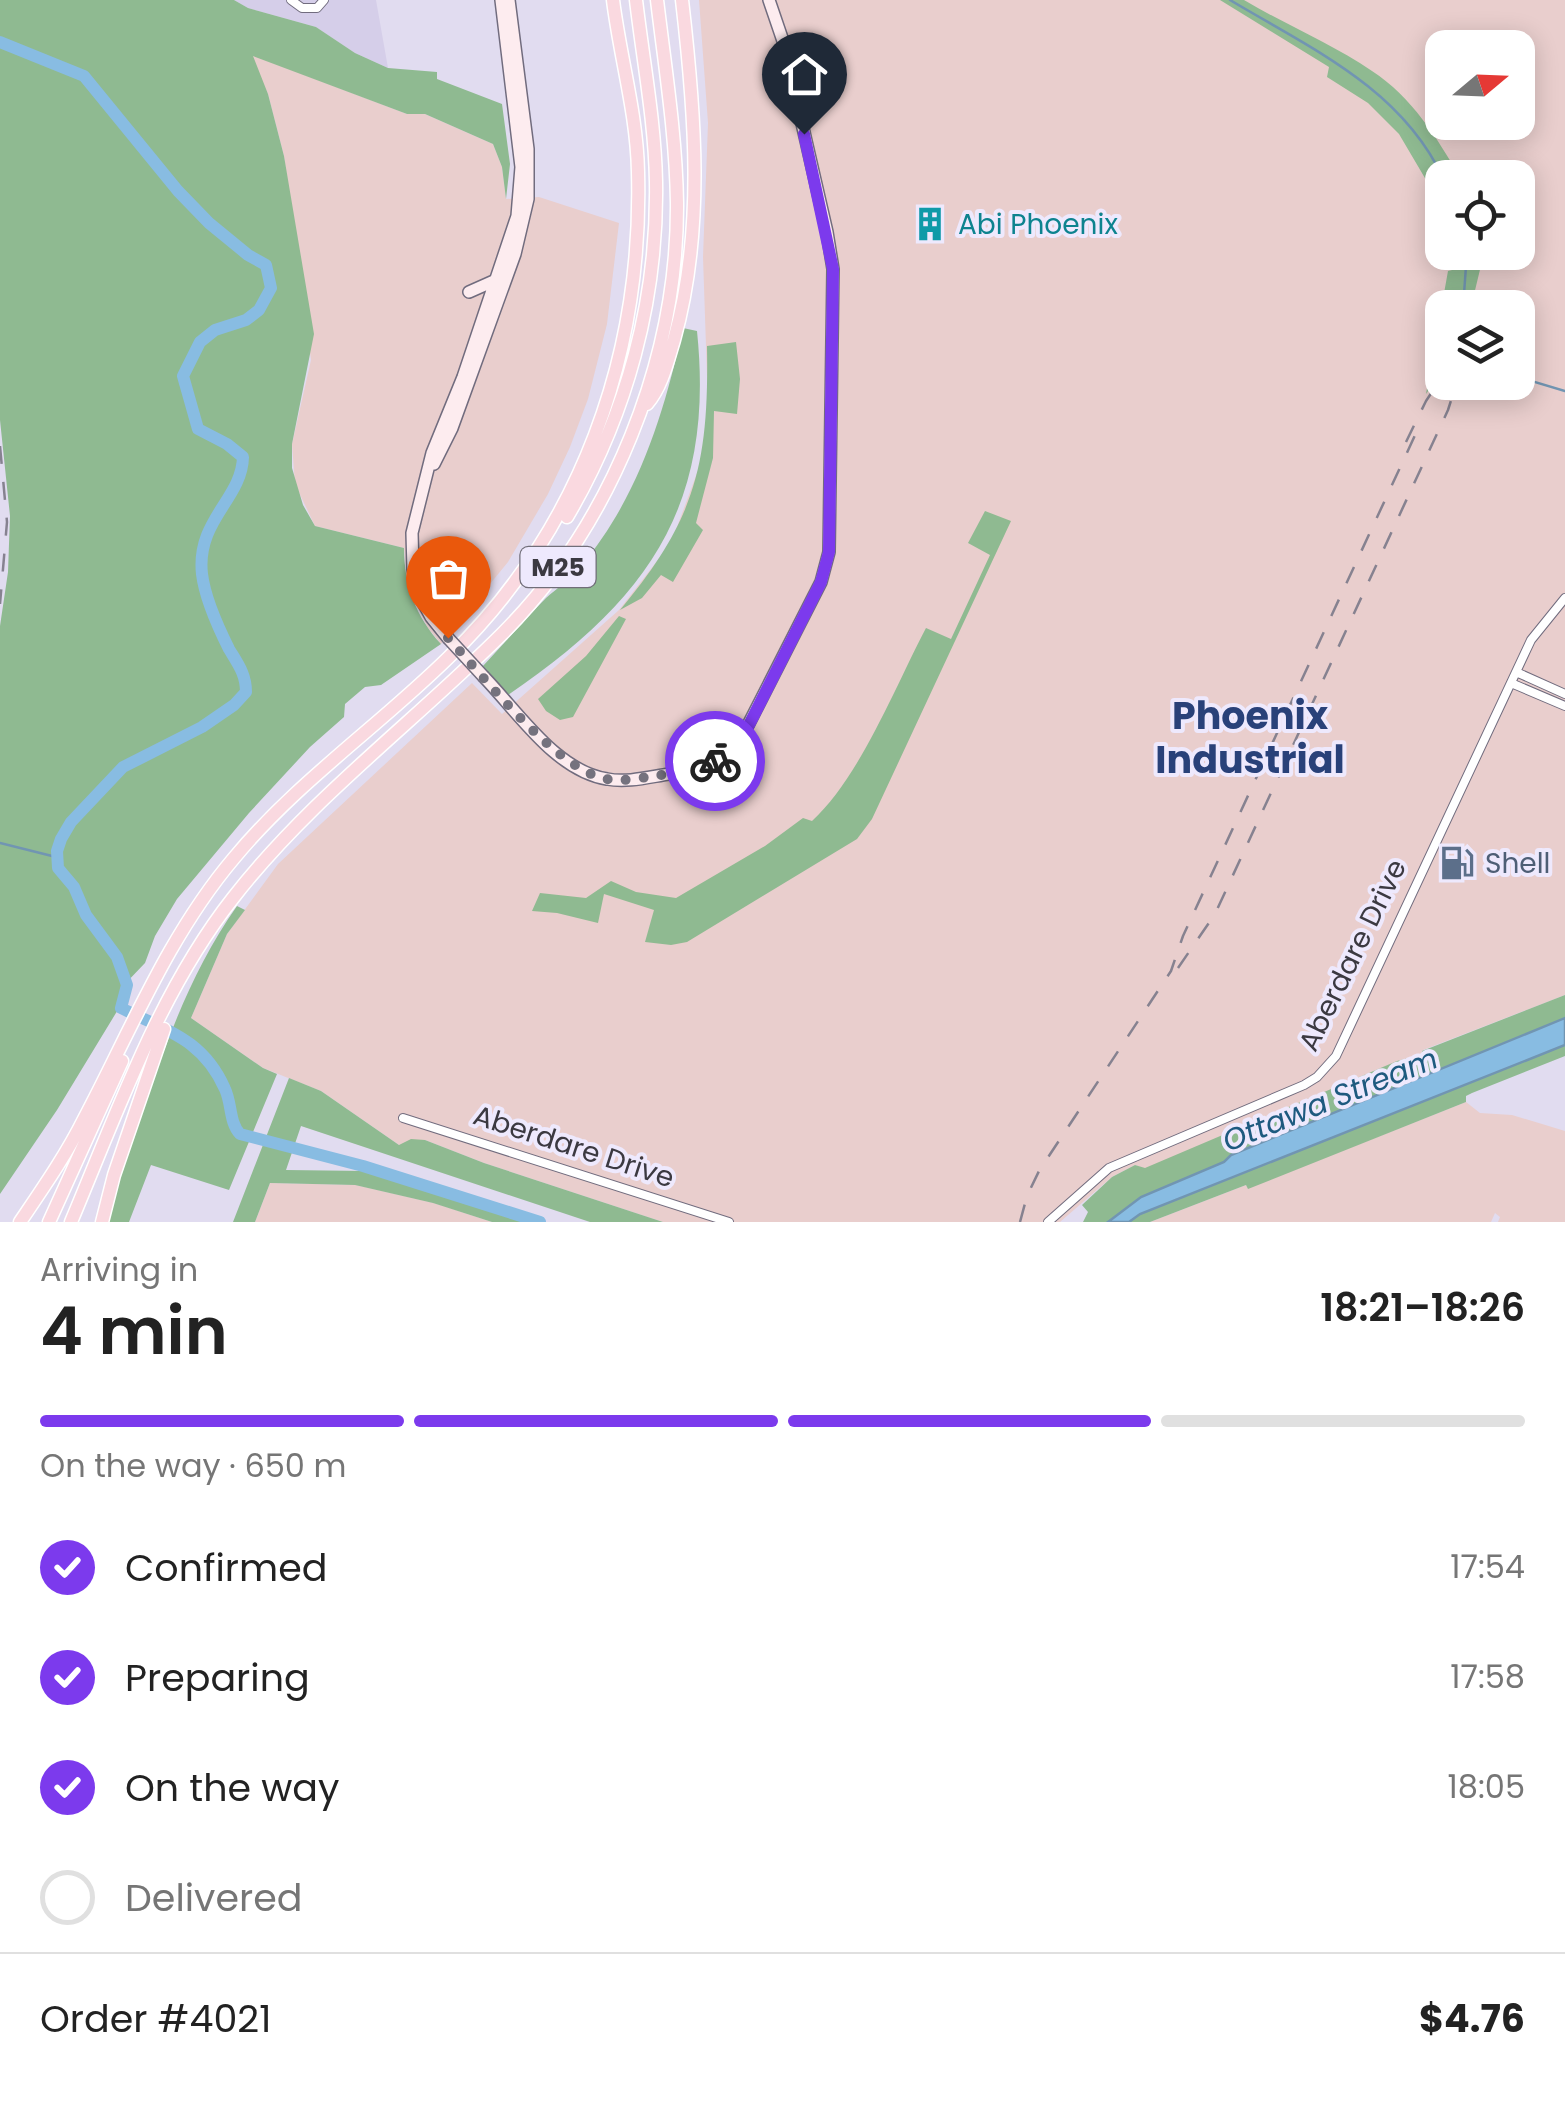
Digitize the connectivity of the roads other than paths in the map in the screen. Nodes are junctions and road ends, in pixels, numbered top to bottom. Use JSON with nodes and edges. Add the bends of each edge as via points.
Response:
{"nodes":[{"id":1,"x":291,"y":0,"type":"edge"},
{"id":2,"x":324,"y":0,"type":"edge"},
{"id":3,"x":500,"y":0,"type":"edge"},
{"id":4,"x":509,"y":0,"type":"edge"},
{"id":5,"x":614,"y":0,"type":"edge"},
{"id":6,"x":636,"y":0,"type":"edge"},
{"id":7,"x":657,"y":0,"type":"edge"},
{"id":8,"x":682,"y":0,"type":"edge"},
{"id":9,"x":768,"y":0,"type":"edge"},
{"id":10,"x":517,"y":92,"type":"junction"},
{"id":11,"x":496,"y":280,"type":"junction"},
{"id":12,"x":469,"y":292,"type":"dead end"},
{"id":13,"x":640,"y":410,"type":"junction"},
{"id":14,"x":436,"y":454,"type":"junction"},
{"id":15,"x":1565,"y":598,"type":"edge"},
{"id":16,"x":1516,"y":672,"type":"junction"},
{"id":17,"x":1510,"y":684,"type":"junction"},
{"id":18,"x":1565,"y":694,"type":"edge"},
{"id":19,"x":1565,"y":706,"type":"edge"},
{"id":20,"x":158,"y":975,"type":"junction"},
{"id":21,"x":168,"y":1009,"type":"junction"},
{"id":22,"x":138,"y":1019,"type":"junction"},
{"id":23,"x":403,"y":1118,"type":"dead end"},
{"id":24,"x":20,"y":1222,"type":"edge"},
{"id":25,"x":48,"y":1222,"type":"edge"},
{"id":26,"x":71,"y":1222,"type":"edge"},
{"id":27,"x":102,"y":1222,"type":"edge"},
{"id":28,"x":729,"y":1222,"type":"edge"},
{"id":29,"x":1048,"y":1222,"type":"edge"}],
"edges":[{"from":1,"to":2,"type":"street","via":[[302,8],[317,8]]},
{"from":3,"to":10,"type":"street"},
{"from":4,"to":10,"type":"street"},
{"from":5,"to":20,"type":"main road","via":[[638,168],[637,250],[611,387],[579,474],[536,554],[485,621],[236,855]]},
{"from":6,"to":20,"type":"main road","number":"M25","via":[[654,154],[654,249],[640,340],[592,470],[558,532],[504,606],[252,846]]},
{"from":7,"to":13,"type":"main road","number":"M25","via":[[676,158],[676,227],[666,318]]},
{"from":8,"to":13,"type":"main road","via":[[692,110],[692,251],[666,369]]},
{"from":9,"to":14,"type":"street","bridge":true,"via":[[833,269],[830,532],[821,582],[742,737],[698,768],[624,780],[592,775],[556,752],[426,608],[413,569],[412,533]]},
{"from":10,"to":11,"type":"street","via":[[521,185]]},
{"from":10,"to":14,"type":"street","via":[[529,179],[523,226],[452,428]]},
{"from":11,"to":12,"type":"street"},
{"from":11,"to":14,"type":"street"},
{"from":13,"to":21,"type":"main road","number":"M25","via":[[596,508],[539,592],[270,853],[214,924]]},
{"from":15,"to":16,"type":"street","name":"Aberdare Drive","via":[[1531,640]]},
{"from":16,"to":17,"type":"street","name":"Aberdare Drive"},
{"from":16,"to":18,"type":"street"},
{"from":17,"to":19,"type":"street"},
{"from":17,"to":29,"type":"street","name":"Aberdare Drive","via":[[1328,1066],[1304,1085],[1110,1168]]},
{"from":20,"to":22,"type":"main road","number":"M25"},
{"from":21,"to":26,"type":"main road"},
{"from":21,"to":27,"type":"main road"},
{"from":22,"to":24,"type":"main road","via":[[62,1160]]},
{"from":22,"to":25,"type":"main road","number":"M25"},
{"from":23,"to":28,"type":"street","name":"Aberdare Drive"}]}
